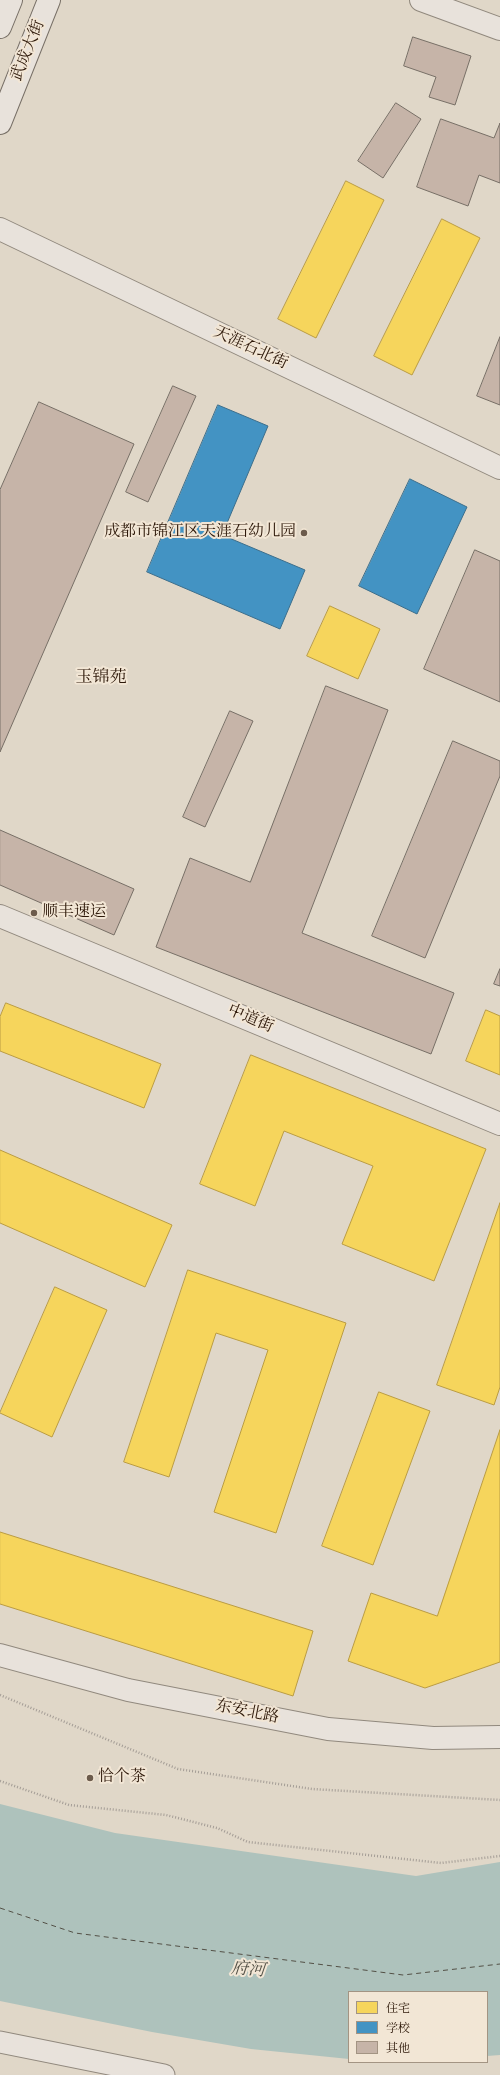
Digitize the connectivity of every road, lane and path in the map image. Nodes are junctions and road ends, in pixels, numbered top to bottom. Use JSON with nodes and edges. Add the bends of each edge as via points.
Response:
{"nodes":[{"id":1,"x":12,"y":0,"type":"edge"},
{"id":2,"x":49,"y":0,"type":"edge"},
{"id":3,"x":421,"y":0,"type":"edge"},
{"id":4,"x":0,"y":27,"type":"edge"},
{"id":5,"x":500,"y":29,"type":"edge"},
{"id":6,"x":0,"y":123,"type":"edge"},
{"id":7,"x":0,"y":229,"type":"edge"},
{"id":8,"x":500,"y":468,"type":"edge"},
{"id":9,"x":0,"y":916,"type":"edge"},
{"id":10,"x":500,"y":1124,"type":"edge"},
{"id":11,"x":0,"y":1655,"type":"edge"},
{"id":12,"x":0,"y":1695,"type":"edge"},
{"id":13,"x":500,"y":1737,"type":"edge"},
{"id":14,"x":0,"y":1781,"type":"edge"},
{"id":15,"x":500,"y":1800,"type":"edge"},
{"id":16,"x":500,"y":1856,"type":"edge"},
{"id":17,"x":0,"y":2042,"type":"edge"},
{"id":18,"x":164,"y":2075,"type":"edge"}],
"edges":[{"from":1,"to":4,"type":"street"},
{"from":2,"to":6,"type":"street","name":"武成大街"},
{"from":3,"to":5,"type":"street"},
{"from":7,"to":8,"type":"street","name":"天涯石北街"},
{"from":9,"to":10,"type":"street","name":"中道街"},
{"from":11,"to":13,"type":"street","name":"东安北路","via":[[128,1690],[328,1729],[433,1738]]},
{"from":12,"to":15,"type":"path","via":[[178,1768],[312,1789]]},
{"from":14,"to":16,"type":"path","via":[[69,1805],[166,1816],[217,1828],[248,1842],[441,1863]]},
{"from":17,"to":18,"type":"street"}]}
